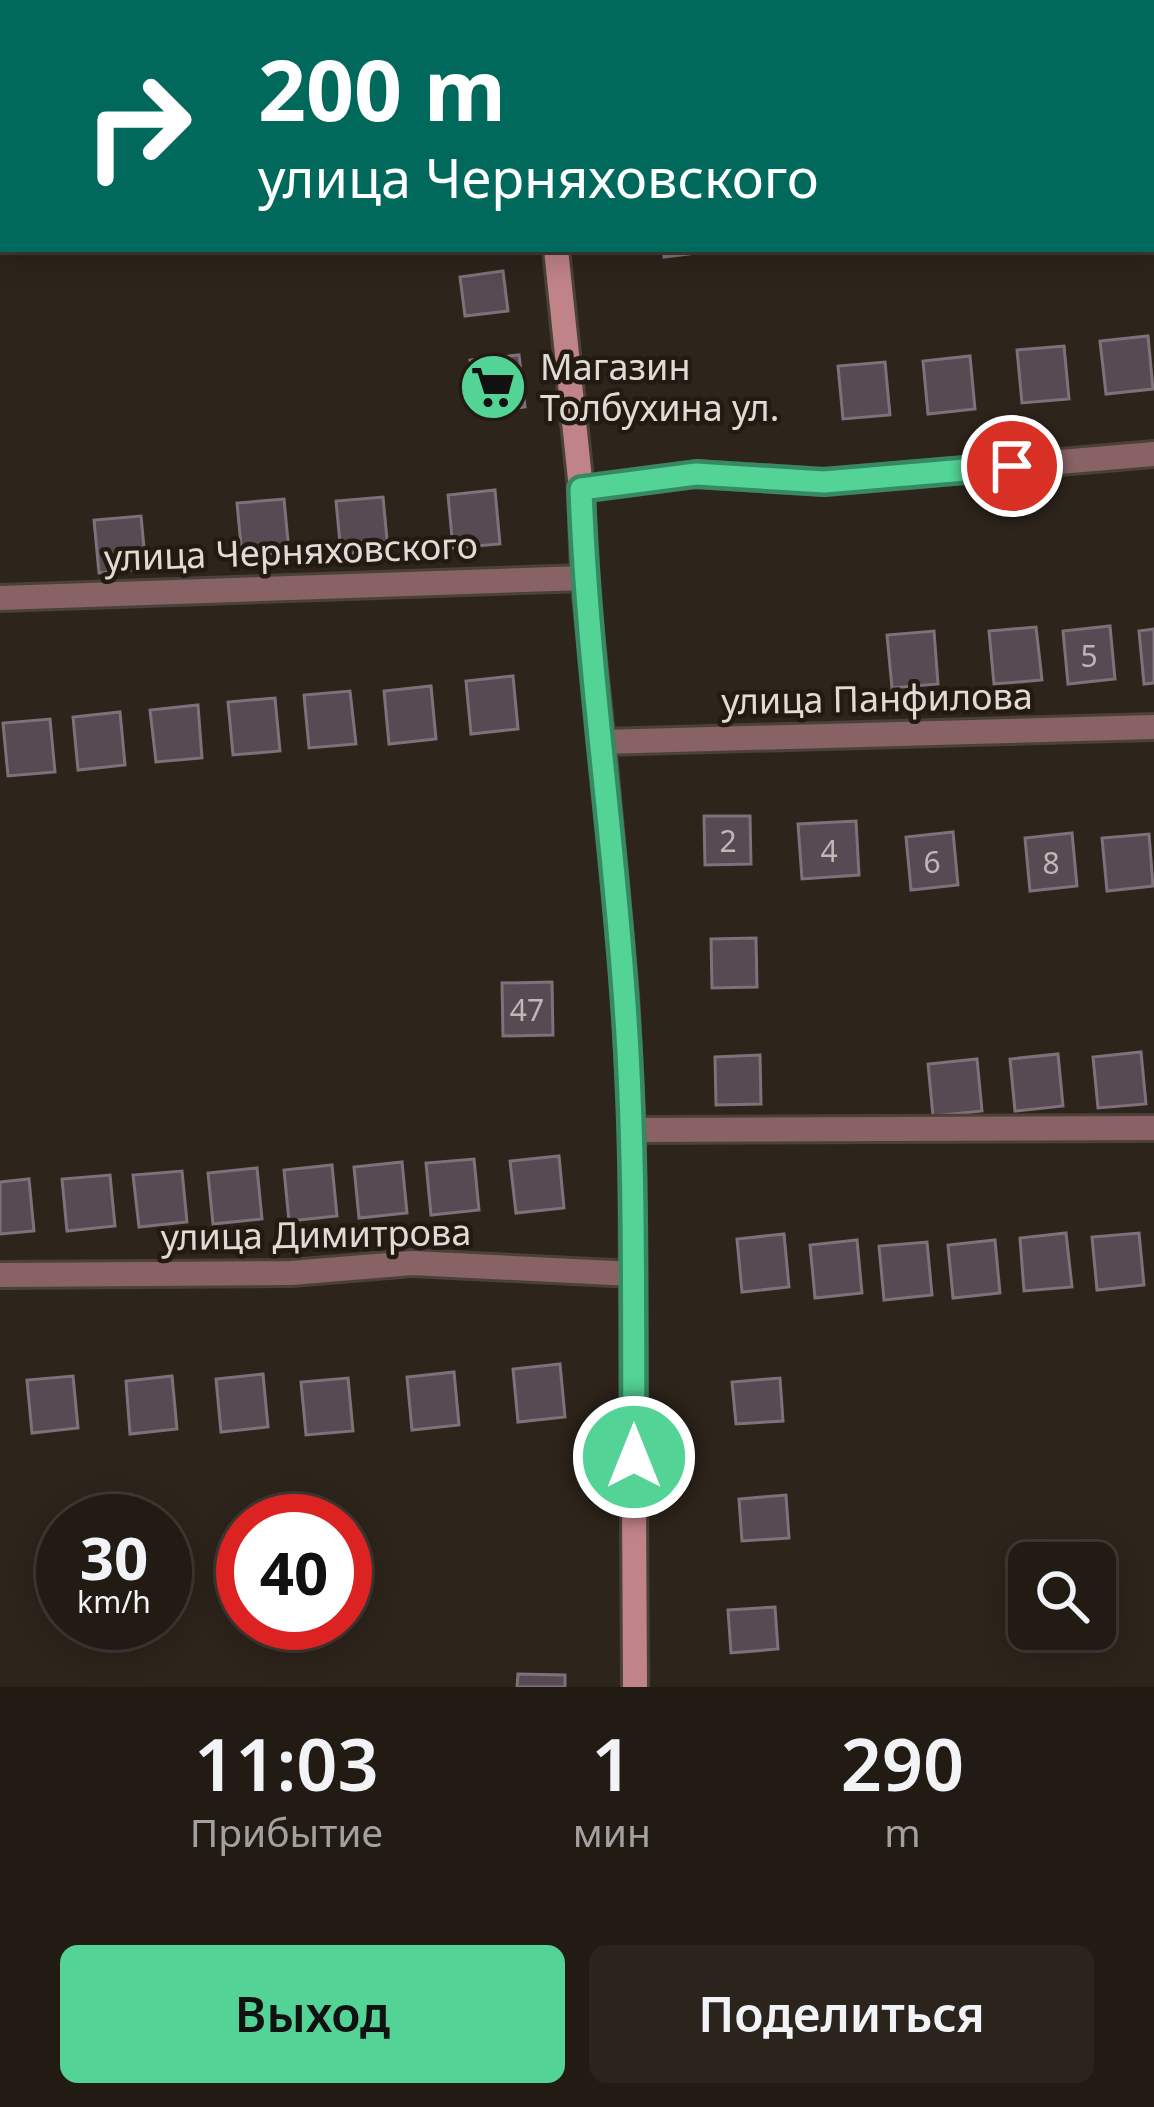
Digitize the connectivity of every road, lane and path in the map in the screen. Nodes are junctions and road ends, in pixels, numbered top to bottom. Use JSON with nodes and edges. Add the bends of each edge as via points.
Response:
{"nodes":[{"id":1,"x":556,"y":252,"type":"edge"},
{"id":2,"x":1154,"y":454,"type":"edge"},
{"id":3,"x":581,"y":489,"type":"junction"},
{"id":4,"x":584,"y":578,"type":"junction"},
{"id":5,"x":0,"y":598,"type":"edge"},
{"id":6,"x":1154,"y":727,"type":"edge"},
{"id":7,"x":602,"y":742,"type":"junction"},
{"id":8,"x":1154,"y":1128,"type":"edge"},
{"id":9,"x":632,"y":1130,"type":"junction"},
{"id":10,"x":633,"y":1274,"type":"junction"},
{"id":11,"x":0,"y":1275,"type":"edge"},
{"id":12,"x":635,"y":1687,"type":"edge"}],
"edges":[{"from":1,"to":3,"type":"street"},
{"from":2,"to":3,"type":"street","via":[[824,482],[696,474]]},
{"from":3,"to":4,"type":"street"},
{"from":4,"to":5,"type":"street","name":"улица Черняховского"},
{"from":4,"to":7,"type":"street"},
{"from":6,"to":7,"type":"street","name":"улица Панфилова"},
{"from":7,"to":9,"type":"street"},
{"from":8,"to":9,"type":"street"},
{"from":9,"to":10,"type":"street"},
{"from":10,"to":11,"type":"street","name":"улица Димитрова","via":[[412,1263],[291,1273]]},
{"from":10,"to":12,"type":"street"}]}
